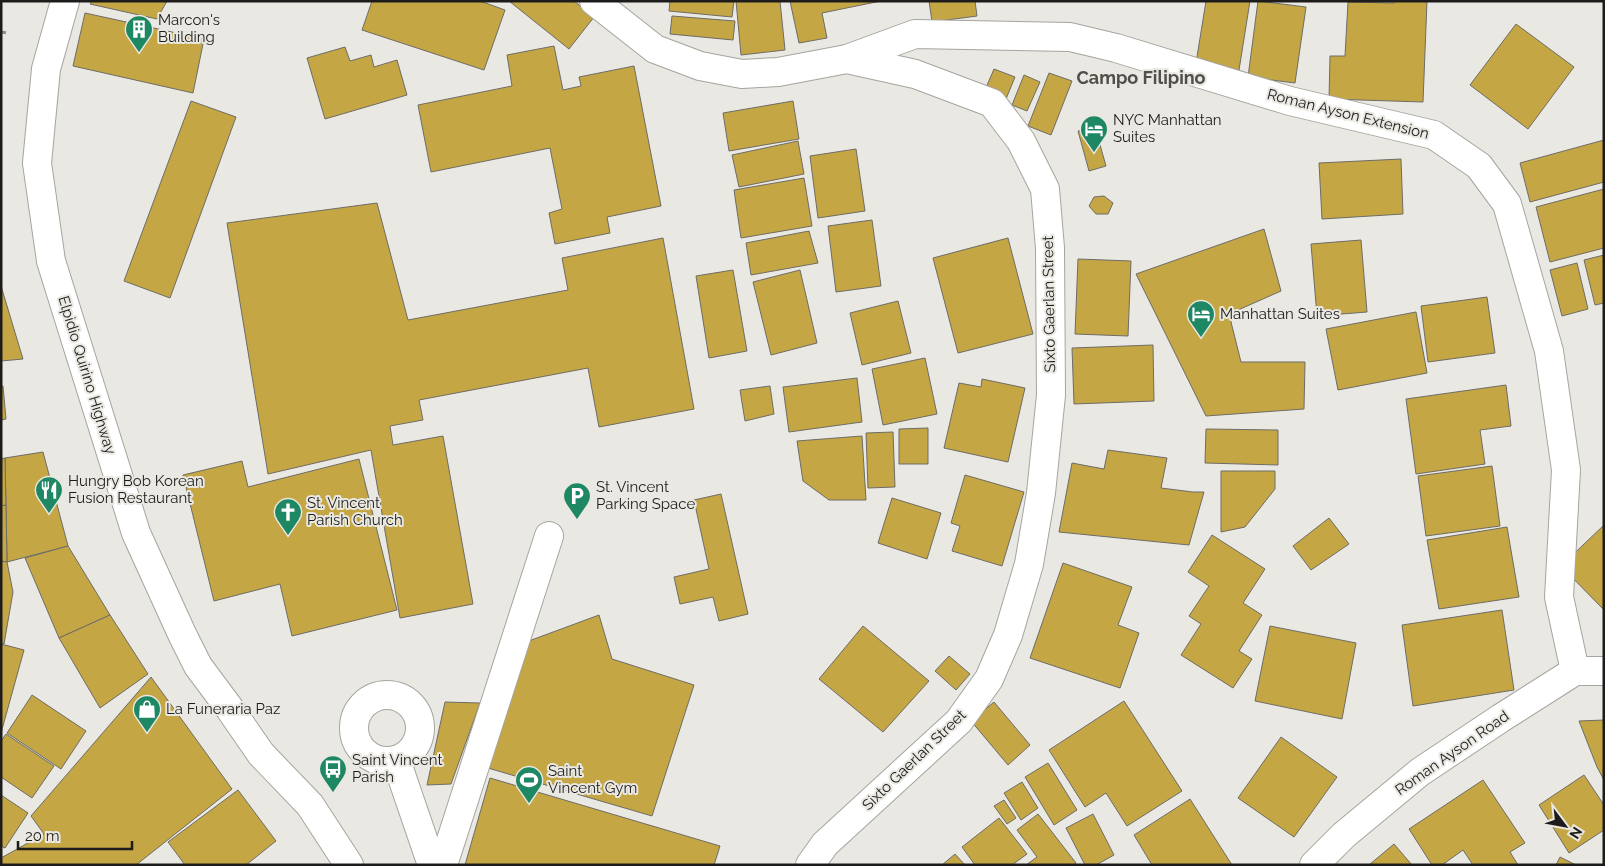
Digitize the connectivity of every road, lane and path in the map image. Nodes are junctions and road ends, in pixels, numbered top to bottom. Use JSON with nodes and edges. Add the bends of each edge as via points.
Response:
{"nodes":[{"id":1,"x":65,"y":1,"type":"edge"},
{"id":2,"x":594,"y":1,"type":"edge"},
{"id":3,"x":1,"y":32,"type":"edge"},
{"id":4,"x":8,"y":34,"type":"dead end"},
{"id":5,"x":847,"y":59,"type":"junction"},
{"id":6,"x":549,"y":536,"type":"dead end"},
{"id":7,"x":1575,"y":671,"type":"junction"},
{"id":8,"x":1604,"y":671,"type":"edge"},
{"id":9,"x":396,"y":760,"type":"dead end"},
{"id":10,"x":349,"y":865,"type":"edge"},
{"id":11,"x":432,"y":865,"type":"edge"},
{"id":12,"x":443,"y":865,"type":"edge"},
{"id":13,"x":810,"y":865,"type":"edge"},
{"id":14,"x":1314,"y":865,"type":"edge"}],
"edges":[{"from":1,"to":10,"type":"main road","name":"Elpidio Quirino Highway","via":[[46,69],[37,163],[51,261],[136,533],[198,666],[261,754],[310,805]]},
{"from":2,"to":5,"type":"main road","name":"Sixto Gaerlan Street","via":[[655,50],[700,66],[742,74],[778,72]]},
{"from":3,"to":4,"type":"path"},
{"from":5,"to":7,"type":"main road","name":"Roman Ayson Extension","via":[[915,34],[1070,37],[1290,101],[1434,135],[1480,166],[1507,204],[1549,351],[1566,470],[1559,597]]},
{"from":5,"to":13,"type":"main road","name":"Sixto Gaerlan Street","via":[[915,74],[992,104],[1021,141],[1044,189],[1050,248],[1050,395],[1042,493],[1029,564],[1008,635],[989,679],[959,721],[825,844]]},
{"from":6,"to":12,"type":"main road"},
{"from":7,"to":8,"type":"main road"},
{"from":7,"to":14,"type":"main road","name":"Roman Ayson Road","via":[[1420,772]]},
{"from":9,"to":11,"type":"main road"}]}
